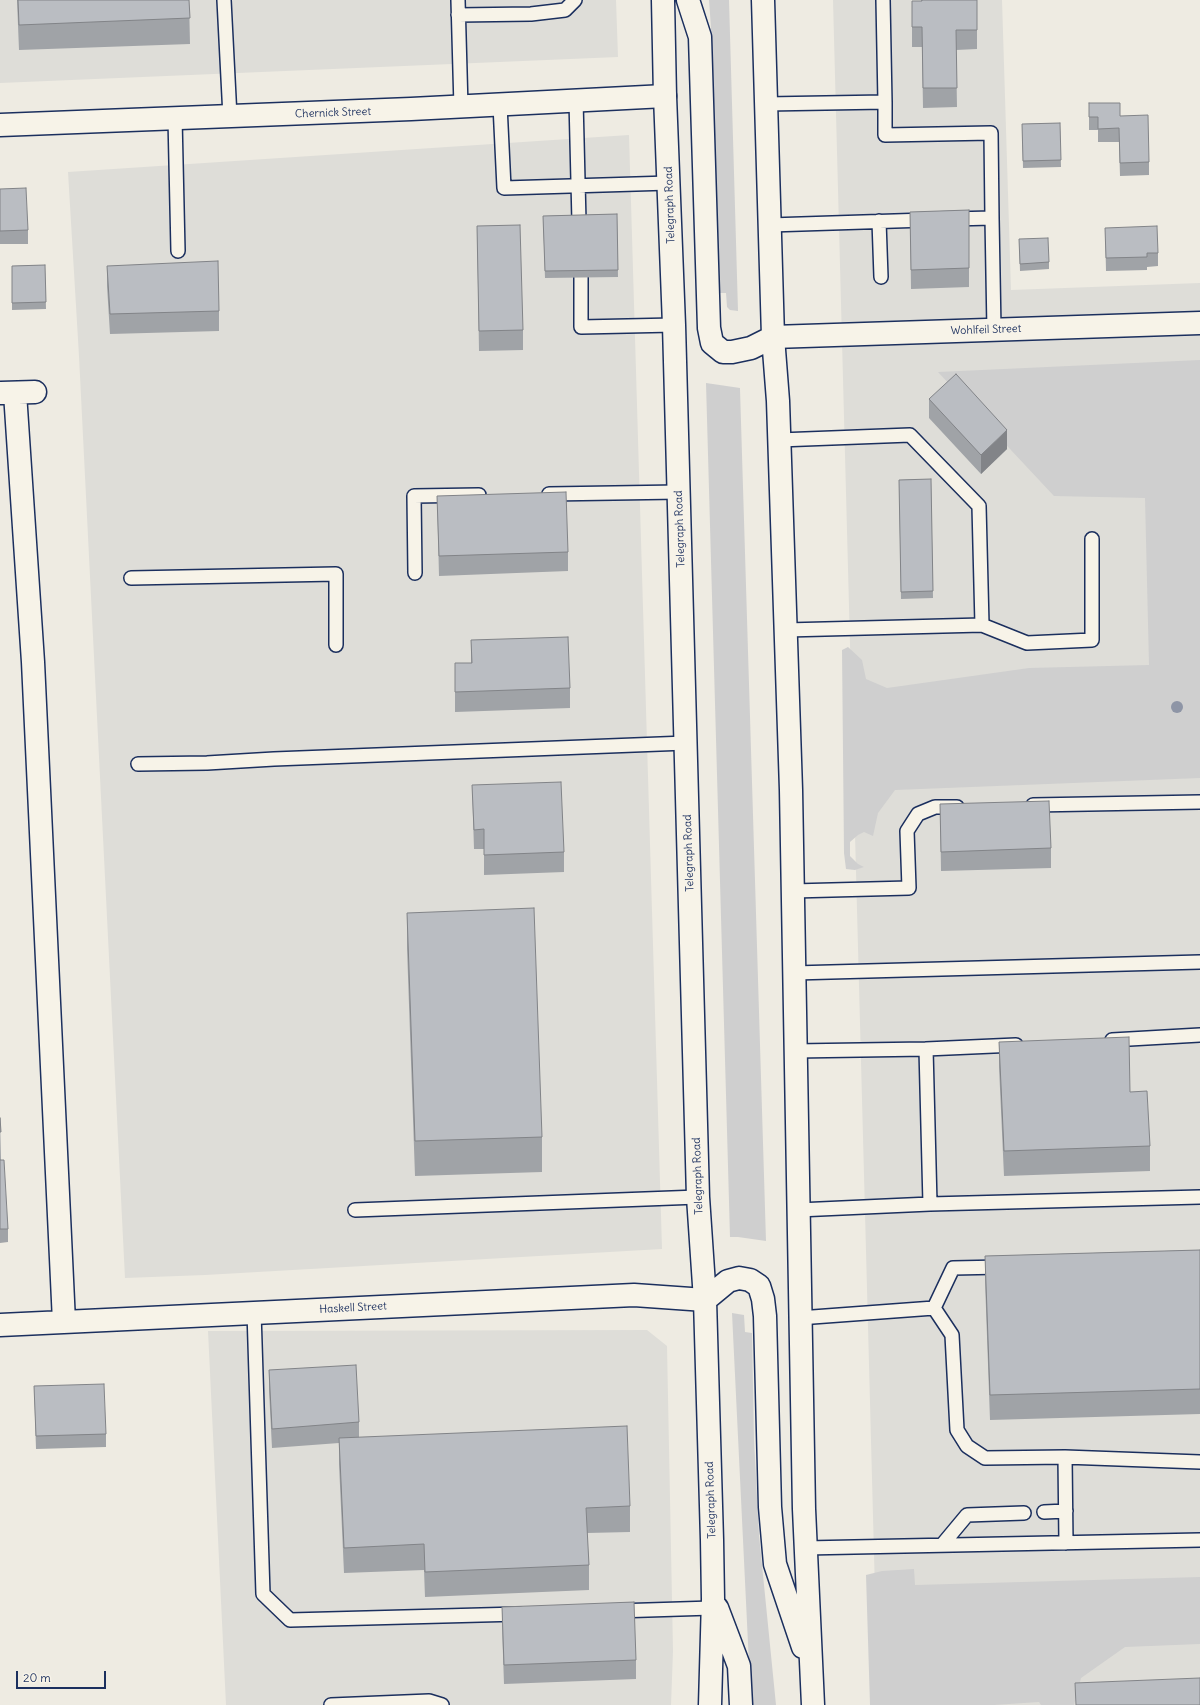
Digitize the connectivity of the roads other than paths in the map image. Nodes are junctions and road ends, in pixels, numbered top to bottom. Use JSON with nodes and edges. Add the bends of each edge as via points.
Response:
{"nodes":[{"id":1,"x":224,"y":0,"type":"edge"},
{"id":2,"x":458,"y":0,"type":"edge"},
{"id":3,"x":575,"y":0,"type":"edge"},
{"id":4,"x":663,"y":0,"type":"edge"},
{"id":5,"x":688,"y":0,"type":"edge"},
{"id":6,"x":763,"y":0,"type":"edge"},
{"id":7,"x":883,"y":0,"type":"edge"},
{"id":8,"x":458,"y":15,"type":"junction"},
{"id":9,"x":665,"y":96,"type":"junction"},
{"id":10,"x":576,"y":100,"type":"junction"},
{"id":11,"x":884,"y":102,"type":"junction"},
{"id":12,"x":766,"y":104,"type":"junction"},
{"id":13,"x":500,"y":105,"type":"junction"},
{"id":14,"x":461,"y":107,"type":"junction"},
{"id":15,"x":230,"y":117,"type":"junction"},
{"id":16,"x":175,"y":118,"type":"junction"},
{"id":17,"x":0,"y":125,"type":"edge"},
{"id":18,"x":669,"y":183,"type":"junction"},
{"id":19,"x":578,"y":185,"type":"junction"},
{"id":20,"x":992,"y":218,"type":"junction"},
{"id":21,"x":879,"y":221,"type":"junction"},
{"id":22,"x":579,"y":222,"type":"edge"},
{"id":23,"x":770,"y":225,"type":"junction"},
{"id":24,"x":178,"y":251,"type":"dead end"},
{"id":25,"x":581,"y":277,"type":"edge"},
{"id":26,"x":881,"y":277,"type":"dead end"},
{"id":27,"x":1200,"y":323,"type":"edge"},
{"id":28,"x":674,"y":325,"type":"junction"},
{"id":29,"x":994,"y":330,"type":"junction"},
{"id":30,"x":773,"y":338,"type":"junction"},
{"id":31,"x":17,"y":393,"type":"edge"},
{"id":32,"x":779,"y":440,"type":"junction"},
{"id":33,"x":679,"y":492,"type":"junction"},
{"id":34,"x":493,"y":494,"type":"edge"},
{"id":35,"x":540,"y":494,"type":"edge"},
{"id":36,"x":1092,"y":539,"type":"dead end"},
{"id":37,"x":415,"y":573,"type":"dead end"},
{"id":38,"x":131,"y":578,"type":"dead end"},
{"id":39,"x":982,"y":625,"type":"junction"},
{"id":40,"x":786,"y":630,"type":"junction"},
{"id":41,"x":336,"y":645,"type":"dead end"},
{"id":42,"x":686,"y":743,"type":"junction"},
{"id":43,"x":138,"y":764,"type":"dead end"},
{"id":44,"x":1200,"y":802,"type":"edge"},
{"id":45,"x":1021,"y":805,"type":"edge"},
{"id":46,"x":966,"y":806,"type":"edge"},
{"id":47,"x":793,"y":891,"type":"junction"},
{"id":48,"x":1200,"y":962,"type":"edge"},
{"id":49,"x":794,"y":973,"type":"junction"},
{"id":50,"x":1200,"y":1035,"type":"edge"},
{"id":51,"x":1098,"y":1040,"type":"edge"},
{"id":52,"x":1028,"y":1044,"type":"edge"},
{"id":53,"x":926,"y":1049,"type":"junction"},
{"id":54,"x":795,"y":1051,"type":"junction"},
{"id":55,"x":698,"y":1197,"type":"junction"},
{"id":56,"x":1200,"y":1197,"type":"edge"},
{"id":57,"x":930,"y":1204,"type":"junction"},
{"id":58,"x":355,"y":1210,"type":"dead end"},
{"id":59,"x":798,"y":1210,"type":"junction"},
{"id":60,"x":1017,"y":1266,"type":"edge"},
{"id":61,"x":705,"y":1300,"type":"junction"},
{"id":62,"x":934,"y":1308,"type":"junction"},
{"id":63,"x":254,"y":1312,"type":"junction"},
{"id":64,"x":799,"y":1318,"type":"junction"},
{"id":65,"x":64,"y":1322,"type":"junction"},
{"id":66,"x":0,"y":1324,"type":"edge"},
{"id":67,"x":1065,"y":1457,"type":"junction"},
{"id":68,"x":1200,"y":1462,"type":"edge"},
{"id":69,"x":1066,"y":1511,"type":"junction"},
{"id":70,"x":1044,"y":1512,"type":"dead end"},
{"id":71,"x":1024,"y":1513,"type":"dead end"},
{"id":72,"x":1200,"y":1540,"type":"edge"},
{"id":73,"x":1066,"y":1542,"type":"junction"},
{"id":74,"x":942,"y":1545,"type":"junction"},
{"id":75,"x":805,"y":1548,"type":"junction"},
{"id":76,"x":713,"y":1604,"type":"junction"},
{"id":77,"x":601,"y":1611,"type":"edge"},
{"id":78,"x":529,"y":1613,"type":"edge"},
{"id":79,"x":811,"y":1673,"type":"junction"},
{"id":80,"x":331,"y":1705,"type":"edge"},
{"id":81,"x":442,"y":1705,"type":"edge"},
{"id":82,"x":710,"y":1705,"type":"edge"},
{"id":83,"x":741,"y":1705,"type":"edge"},
{"id":84,"x":812,"y":1705,"type":"edge"}],
"edges":[{"from":1,"to":15,"type":"lane"},
{"from":2,"to":8,"type":"lane"},
{"from":3,"to":8,"type":"lane","via":[[565,10],[532,14]]},
{"from":4,"to":9,"type":"main road","name":"Telegraph Road"},
{"from":5,"to":30,"type":"main road","via":[[700,37],[709,328],[712,343],[723,352],[732,352],[751,348]]},
{"from":6,"to":12,"type":"main road"},
{"from":7,"to":11,"type":"lane"},
{"from":8,"to":14,"type":"lane"},
{"from":9,"to":10,"type":"main road","name":"Chernick Street"},
{"from":9,"to":18,"type":"main road","name":"Telegraph Road"},
{"from":10,"to":13,"type":"main road","name":"Chernick Street"},
{"from":10,"to":19,"type":"lane"},
{"from":11,"to":12,"type":"lane"},
{"from":11,"to":20,"type":"lane","via":[[884,134],[991,132]]},
{"from":12,"to":23,"type":"main road"},
{"from":13,"to":14,"type":"main road","name":"Chernick Street"},
{"from":13,"to":19,"type":"lane","via":[[504,188]]},
{"from":14,"to":15,"type":"main road","name":"Chernick Street"},
{"from":15,"to":16,"type":"main road","name":"Chernick Street"},
{"from":16,"to":17,"type":"main road","name":"Chernick Street"},
{"from":16,"to":24,"type":"lane"},
{"from":18,"to":19,"type":"lane"},
{"from":18,"to":28,"type":"main road","name":"Telegraph Road"},
{"from":19,"to":22,"type":"lane"},
{"from":20,"to":21,"type":"lane"},
{"from":20,"to":29,"type":"lane"},
{"from":21,"to":23,"type":"lane"},
{"from":21,"to":26,"type":"lane"},
{"from":23,"to":30,"type":"main road"},
{"from":25,"to":28,"type":"lane","via":[[582,327]]},
{"from":27,"to":29,"type":"main road","name":"Wohlfeil Street"},
{"from":28,"to":33,"type":"main road","name":"Telegraph Road"},
{"from":29,"to":30,"type":"main road","name":"Wohlfeil Street"},
{"from":30,"to":32,"type":"main road"},
{"from":31,"to":65,"type":"main road","via":[[33,662]]},
{"from":32,"to":39,"type":"lane","via":[[910,435],[979,506]]},
{"from":32,"to":40,"type":"main road"},
{"from":33,"to":35,"type":"lane"},
{"from":33,"to":42,"type":"main road","name":"Telegraph Road"},
{"from":34,"to":37,"type":"lane","via":[[414,496]]},
{"from":36,"to":39,"type":"lane","via":[[1092,640],[1027,643]]},
{"from":38,"to":41,"type":"lane","via":[[336,574]]},
{"from":39,"to":40,"type":"lane"},
{"from":40,"to":47,"type":"main road"},
{"from":42,"to":43,"type":"lane"},
{"from":42,"to":55,"type":"main road","name":"Telegraph Road"},
{"from":44,"to":45,"type":"lane"},
{"from":46,"to":47,"type":"lane","via":[[935,807],[918,814],[907,831],[909,888]]},
{"from":47,"to":49,"type":"main road"},
{"from":48,"to":49,"type":"lane"},
{"from":49,"to":54,"type":"main road"},
{"from":50,"to":51,"type":"lane"},
{"from":52,"to":53,"type":"lane"},
{"from":53,"to":54,"type":"lane"},
{"from":53,"to":57,"type":"lane"},
{"from":54,"to":59,"type":"main road"},
{"from":55,"to":58,"type":"lane"},
{"from":55,"to":61,"type":"main road","name":"Telegraph Road"},
{"from":56,"to":57,"type":"lane"},
{"from":57,"to":59,"type":"lane"},
{"from":59,"to":64,"type":"main road"},
{"from":60,"to":62,"type":"lane","via":[[953,1268]]},
{"from":61,"to":63,"type":"main road","name":"Haskell Street","via":[[634,1295]]},
{"from":61,"to":76,"type":"main road","name":"Telegraph Road"},
{"from":61,"to":79,"type":"main road","via":[[728,1281],[739,1278],[750,1280],[759,1286],[763,1299],[766,1316],[770,1507],[775,1564]]},
{"from":62,"to":64,"type":"lane"},
{"from":62,"to":67,"type":"lane","via":[[952,1335],[957,1430],[967,1446],[985,1458]]},
{"from":63,"to":65,"type":"main road","name":"Haskell Street"},
{"from":63,"to":78,"type":"lane","via":[[264,1594],[290,1620]]},
{"from":64,"to":75,"type":"main road"},
{"from":65,"to":66,"type":"main road","name":"Haskell Street"},
{"from":67,"to":68,"type":"lane"},
{"from":67,"to":69,"type":"lane"},
{"from":69,"to":70,"type":"lane"},
{"from":69,"to":73,"type":"lane"},
{"from":71,"to":74,"type":"lane","via":[[967,1515]]},
{"from":72,"to":73,"type":"lane"},
{"from":73,"to":74,"type":"lane"},
{"from":74,"to":75,"type":"lane"},
{"from":75,"to":79,"type":"main road"},
{"from":76,"to":77,"type":"lane"},
{"from":76,"to":82,"type":"main road","name":"Telegraph Road"},
{"from":76,"to":83,"type":"main road","via":[[739,1666]]},
{"from":79,"to":84,"type":"main road"},
{"from":80,"to":81,"type":"lane","via":[[429,1701]]}]}
